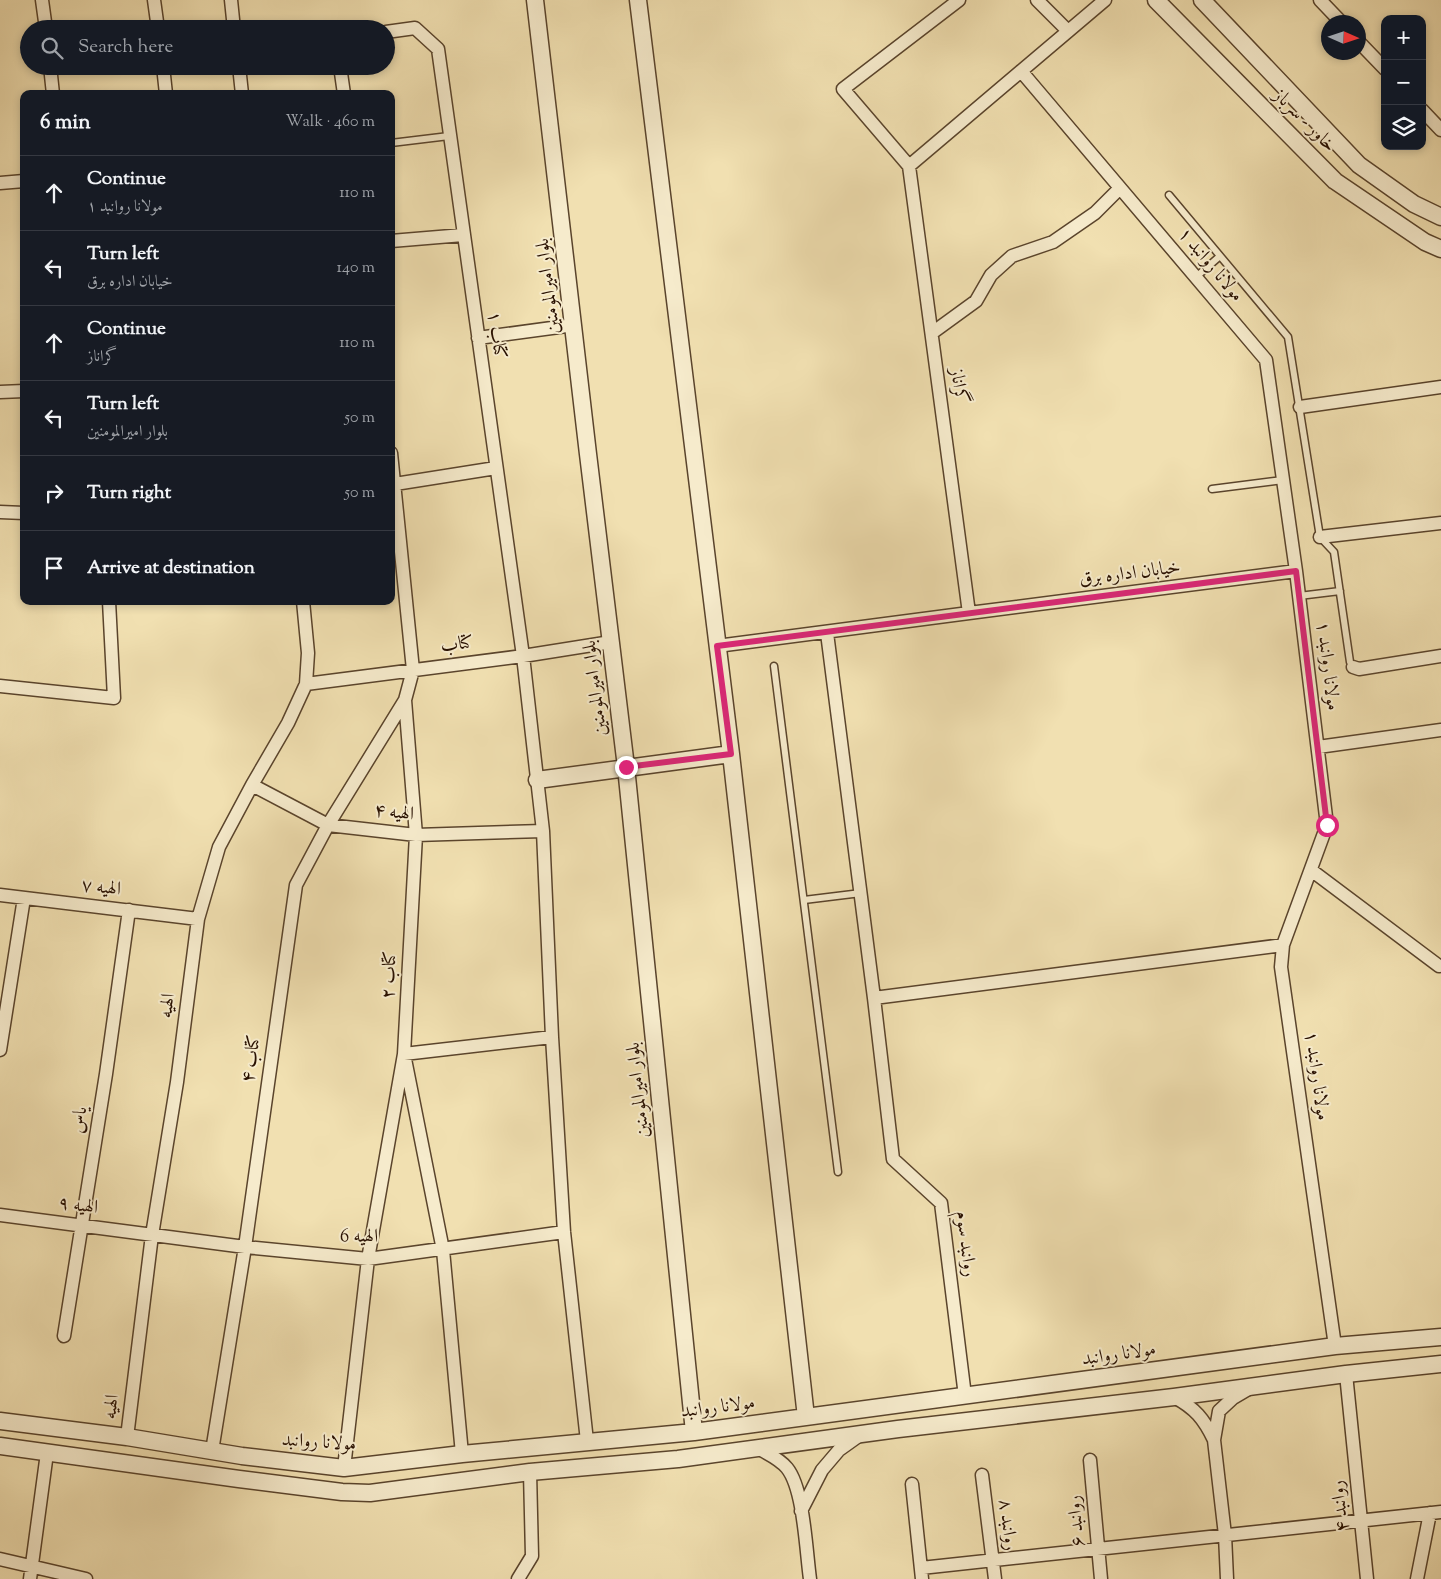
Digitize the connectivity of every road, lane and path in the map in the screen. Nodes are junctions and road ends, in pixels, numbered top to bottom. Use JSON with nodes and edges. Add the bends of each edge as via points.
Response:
{"nodes":[{"id":1,"x":42,"y":0,"type":"edge"},
{"id":2,"x":154,"y":0,"type":"edge"},
{"id":3,"x":231,"y":0,"type":"edge"},
{"id":4,"x":536,"y":0,"type":"edge"},
{"id":5,"x":638,"y":0,"type":"edge"},
{"id":6,"x":959,"y":0,"type":"edge"},
{"id":7,"x":1037,"y":0,"type":"edge"},
{"id":8,"x":1105,"y":0,"type":"edge"},
{"id":9,"x":1156,"y":0,"type":"edge"},
{"id":10,"x":1202,"y":0,"type":"edge"},
{"id":11,"x":1320,"y":0,"type":"edge"},
{"id":12,"x":1334,"y":15,"type":"edge"},
{"id":13,"x":45,"y":20,"type":"edge"},
{"id":14,"x":157,"y":20,"type":"edge"},
{"id":15,"x":233,"y":20,"type":"edge"},
{"id":16,"x":395,"y":31,"type":"edge"},
{"id":17,"x":1068,"y":31,"type":"junction"},
{"id":18,"x":1366,"y":49,"type":"edge"},
{"id":19,"x":1381,"y":65,"type":"edge"},
{"id":20,"x":1021,"y":71,"type":"junction"},
{"id":21,"x":51,"y":75,"type":"edge"},
{"id":22,"x":164,"y":75,"type":"edge"},
{"id":23,"x":240,"y":75,"type":"edge"},
{"id":24,"x":341,"y":75,"type":"edge"},
{"id":25,"x":53,"y":90,"type":"edge"},
{"id":26,"x":166,"y":90,"type":"edge"},
{"id":27,"x":242,"y":90,"type":"edge"},
{"id":28,"x":343,"y":90,"type":"edge"},
{"id":29,"x":1426,"y":114,"type":"edge"},
{"id":30,"x":1441,"y":130,"type":"edge"},
{"id":31,"x":449,"y":136,"type":"junction"},
{"id":32,"x":395,"y":143,"type":"edge"},
{"id":33,"x":909,"y":166,"type":"junction"},
{"id":34,"x":20,"y":181,"type":"edge"},
{"id":35,"x":0,"y":183,"type":"edge"},
{"id":36,"x":1120,"y":188,"type":"junction"},
{"id":37,"x":1169,"y":195,"type":"dead end"},
{"id":38,"x":1441,"y":217,"type":"edge"},
{"id":39,"x":463,"y":235,"type":"junction"},
{"id":40,"x":395,"y":241,"type":"edge"},
{"id":41,"x":1441,"y":249,"type":"edge"},
{"id":42,"x":1220,"y":256,"type":"junction"},
{"id":43,"x":1196,"y":277,"type":"junction"},
{"id":44,"x":574,"y":325,"type":"junction"},
{"id":45,"x":932,"y":334,"type":"junction"},
{"id":46,"x":478,"y":338,"type":"junction"},
{"id":47,"x":1441,"y":387,"type":"edge"},
{"id":48,"x":20,"y":391,"type":"edge"},
{"id":49,"x":0,"y":392,"type":"edge"},
{"id":50,"x":1300,"y":407,"type":"junction"},
{"id":51,"x":496,"y":468,"type":"junction"},
{"id":52,"x":1283,"y":480,"type":"junction"},
{"id":53,"x":395,"y":484,"type":"joint"},
{"id":54,"x":1212,"y":488,"type":"dead end"},
{"id":55,"x":0,"y":512,"type":"edge"},
{"id":56,"x":20,"y":513,"type":"edge"},
{"id":57,"x":1441,"y":523,"type":"edge"},
{"id":58,"x":1320,"y":536,"type":"junction"},
{"id":59,"x":1296,"y":571,"type":"junction"},
{"id":60,"x":1340,"y":590,"type":"junction"},
{"id":61,"x":1299,"y":596,"type":"junction"},
{"id":62,"x":109,"y":605,"type":"edge"},
{"id":63,"x":303,"y":605,"type":"edge"},
{"id":64,"x":969,"y":613,"type":"junction"},
{"id":65,"x":827,"y":633,"type":"junction"},
{"id":66,"x":611,"y":642,"type":"junction"},
{"id":67,"x":717,"y":646,"type":"junction"},
{"id":68,"x":523,"y":656,"type":"junction"},
{"id":69,"x":1441,"y":656,"type":"edge"},
{"id":70,"x":774,"y":666,"type":"dead end"},
{"id":71,"x":1353,"y":667,"type":"joint"},
{"id":72,"x":413,"y":670,"type":"junction"},
{"id":73,"x":306,"y":684,"type":"junction"},
{"id":74,"x":0,"y":686,"type":"edge"},
{"id":75,"x":405,"y":700,"type":"junction"},
{"id":76,"x":1441,"y":730,"type":"edge"},
{"id":77,"x":1318,"y":747,"type":"junction"},
{"id":78,"x":731,"y":754,"type":"junction"},
{"id":79,"x":626,"y":767,"type":"junction"},
{"id":80,"x":537,"y":780,"type":"junction"},
{"id":81,"x":252,"y":785,"type":"junction"},
{"id":82,"x":328,"y":825,"type":"junction"},
{"id":83,"x":543,"y":831,"type":"junction"},
{"id":84,"x":416,"y":835,"type":"junction"},
{"id":85,"x":1311,"y":870,"type":"junction"},
{"id":86,"x":860,"y":893,"type":"junction"},
{"id":87,"x":0,"y":895,"type":"edge"},
{"id":88,"x":24,"y":898,"type":"junction"},
{"id":89,"x":804,"y":900,"type":"junction"},
{"id":90,"x":128,"y":910,"type":"junction"},
{"id":91,"x":198,"y":919,"type":"junction"},
{"id":92,"x":1283,"y":945,"type":"junction"},
{"id":93,"x":1439,"y":966,"type":"dead end"},
{"id":94,"x":874,"y":998,"type":"junction"},
{"id":95,"x":552,"y":1037,"type":"junction"},
{"id":96,"x":0,"y":1050,"type":"edge"},
{"id":97,"x":404,"y":1054,"type":"junction"},
{"id":98,"x":838,"y":1172,"type":"dead end"},
{"id":99,"x":0,"y":1215,"type":"edge"},
{"id":100,"x":82,"y":1225,"type":"junction"},
{"id":101,"x":564,"y":1232,"type":"junction"},
{"id":102,"x":152,"y":1235,"type":"junction"},
{"id":103,"x":245,"y":1247,"type":"junction"},
{"id":104,"x":444,"y":1250,"type":"junction"},
{"id":105,"x":368,"y":1259,"type":"junction"},
{"id":106,"x":64,"y":1336,"type":"dead end"},
{"id":107,"x":1441,"y":1337,"type":"edge"},
{"id":108,"x":1335,"y":1346,"type":"junction"},
{"id":109,"x":1441,"y":1364,"type":"edge"},
{"id":110,"x":1346,"y":1374,"type":"junction"},
{"id":111,"x":1081,"y":1380,"type":"junction"},
{"id":112,"x":1252,"y":1387,"type":"junction"},
{"id":113,"x":965,"y":1396,"type":"junction"},
{"id":114,"x":1174,"y":1397,"type":"junction"},
{"id":115,"x":1083,"y":1407,"type":"junction"},
{"id":116,"x":858,"y":1411,"type":"junction"},
{"id":117,"x":806,"y":1417,"type":"junction"},
{"id":118,"x":0,"y":1420,"type":"edge"},
{"id":119,"x":756,"y":1424,"type":"junction"},
{"id":120,"x":694,"y":1432,"type":"junction"},
{"id":121,"x":860,"y":1435,"type":"junction"},
{"id":122,"x":127,"y":1437,"type":"junction"},
{"id":123,"x":1214,"y":1440,"type":"junction"},
{"id":124,"x":587,"y":1441,"type":"junction"},
{"id":125,"x":0,"y":1446,"type":"edge"},
{"id":126,"x":758,"y":1448,"type":"junction"},
{"id":127,"x":212,"y":1450,"type":"junction"},
{"id":128,"x":47,"y":1452,"type":"junction"},
{"id":129,"x":462,"y":1454,"type":"junction"},
{"id":130,"x":242,"y":1456,"type":"junction"},
{"id":131,"x":1090,"y":1460,"type":"dead end"},
{"id":132,"x":344,"y":1468,"type":"junction"},
{"id":133,"x":530,"y":1472,"type":"junction"},
{"id":134,"x":982,"y":1475,"type":"dead end"},
{"id":135,"x":239,"y":1479,"type":"junction"},
{"id":136,"x":912,"y":1484,"type":"dead end"},
{"id":137,"x":801,"y":1511,"type":"junction"},
{"id":138,"x":1436,"y":1512,"type":"edge"},
{"id":139,"x":1361,"y":1521,"type":"junction"},
{"id":140,"x":1224,"y":1535,"type":"junction"},
{"id":141,"x":1098,"y":1549,"type":"junction"},
{"id":142,"x":0,"y":1559,"type":"edge"},
{"id":143,"x":992,"y":1561,"type":"junction"},
{"id":144,"x":32,"y":1566,"type":"junction"},
{"id":145,"x":922,"y":1574,"type":"edge"},
{"id":146,"x":30,"y":1579,"type":"edge"},
{"id":147,"x":86,"y":1579,"type":"edge"},
{"id":148,"x":518,"y":1579,"type":"edge"},
{"id":149,"x":810,"y":1579,"type":"edge"},
{"id":150,"x":995,"y":1579,"type":"edge"},
{"id":151,"x":1100,"y":1579,"type":"edge"},
{"id":152,"x":1228,"y":1579,"type":"edge"},
{"id":153,"x":1368,"y":1579,"type":"edge"},
{"id":154,"x":1417,"y":1579,"type":"edge"}],
"edges":[{"from":1,"to":13,"type":"street"},
{"from":2,"to":14,"type":"street"},
{"from":3,"to":15,"type":"street"},
{"from":4,"to":44,"type":"street","name":"بلوار امیرالمومنین"},
{"from":5,"to":67,"type":"street"},
{"from":6,"to":33,"type":"street","via":[[843,89]]},
{"from":7,"to":17,"type":"street"},
{"from":8,"to":17,"type":"street"},
{"from":9,"to":41,"type":"street","name":"خاور - سرباز","via":[[1335,181],[1425,242]]},
{"from":10,"to":38,"type":"street","name":"خاور - سرباز","via":[[1359,165],[1414,204]]},
{"from":11,"to":12,"type":"street"},
{"from":16,"to":31,"type":"street","name":"کتاب ۱","via":[[415,28],[438,49]]},
{"from":17,"to":20,"type":"street"},
{"from":18,"to":19,"type":"street"},
{"from":20,"to":33,"type":"street"},
{"from":20,"to":36,"type":"street","name":"مولانا روانبد ۱"},
{"from":21,"to":25,"type":"street"},
{"from":22,"to":26,"type":"street"},
{"from":23,"to":27,"type":"street"},
{"from":24,"to":28,"type":"street"},
{"from":29,"to":30,"type":"street"},
{"from":31,"to":32,"type":"lane"},
{"from":31,"to":39,"type":"street","name":"کتاب ۱"},
{"from":33,"to":45,"type":"street","name":"گراناز"},
{"from":34,"to":35,"type":"street"},
{"from":36,"to":43,"type":"street","name":"مولانا روانبد ۱"},
{"from":36,"to":45,"type":"street","via":[[1095,213],[1053,242],[1012,256],[991,275],[976,301]]},
{"from":37,"to":42,"type":"lane"},
{"from":39,"to":40,"type":"street"},
{"from":39,"to":46,"type":"street","name":"کتاب ۱"},
{"from":42,"to":43,"type":"lane"},
{"from":42,"to":50,"type":"lane","via":[[1288,337]]},
{"from":43,"to":52,"type":"street","name":"مولانا روانبد ۱","via":[[1266,360]]},
{"from":44,"to":46,"type":"street"},
{"from":44,"to":66,"type":"street","name":"بلوار امیرالمومنین"},
{"from":45,"to":64,"type":"street","name":"گراناز"},
{"from":46,"to":51,"type":"street","name":"کتاب ۱"},
{"from":47,"to":50,"type":"street"},
{"from":48,"to":49,"type":"street"},
{"from":50,"to":58,"type":"lane"},
{"from":51,"to":53,"type":"street"},
{"from":51,"to":68,"type":"street","name":"کتاب ۱"},
{"from":52,"to":54,"type":"lane"},
{"from":52,"to":59,"type":"street","name":"مولانا روانبد ۱"},
{"from":53,"to":72,"type":"street"},
{"from":55,"to":56,"type":"street"},
{"from":57,"to":58,"type":"street"},
{"from":58,"to":60,"type":"lane","via":[[1334,552]]},
{"from":59,"to":61,"type":"street","name":"مولانا روانبد ۱"},
{"from":59,"to":64,"type":"street","name":"خیابان اداره برق"},
{"from":60,"to":61,"type":"lane"},
{"from":60,"to":71,"type":"lane"},
{"from":61,"to":77,"type":"street","name":"مولانا روانبد ۱"},
{"from":62,"to":74,"type":"street","via":[[114,698]]},
{"from":63,"to":73,"type":"street","name":"الهیه","via":[[308,652]]},
{"from":64,"to":65,"type":"street"},
{"from":65,"to":67,"type":"street"},
{"from":65,"to":86,"type":"street","name":"روانبد سوم"},
{"from":66,"to":68,"type":"street","name":"کتاب"},
{"from":66,"to":79,"type":"street","name":"بلوار امیرالمومنین"},
{"from":67,"to":78,"type":"street"},
{"from":68,"to":72,"type":"street","name":"کتاب"},
{"from":68,"to":80,"type":"street","name":"کتاب ۱"},
{"from":69,"to":71,"type":"street"},
{"from":70,"to":89,"type":"lane"},
{"from":72,"to":73,"type":"street","name":"کتاب"},
{"from":72,"to":75,"type":"street"},
{"from":73,"to":81,"type":"street","name":"الهیه","via":[[288,723]]},
{"from":75,"to":82,"type":"street","name":"کتاب ۴"},
{"from":75,"to":84,"type":"street","name":"کتاب ۲"},
{"from":76,"to":77,"type":"street"},
{"from":77,"to":85,"type":"street","name":"مولانا روانبد ۱","via":[[1327,825]]},
{"from":78,"to":79,"type":"street"},
{"from":78,"to":117,"type":"street"},
{"from":79,"to":80,"type":"street"},
{"from":79,"to":120,"type":"street","name":"بلوار امیرالمومنین"},
{"from":80,"to":83,"type":"street","name":"کتاب ۱"},
{"from":81,"to":82,"type":"street","name":"الهیه ۴"},
{"from":81,"to":91,"type":"street","name":"الهیه","via":[[219,847]]},
{"from":82,"to":84,"type":"street","name":"الهیه ۴"},
{"from":82,"to":103,"type":"street","name":"کتاب ۴","via":[[296,885]]},
{"from":83,"to":84,"type":"street","name":"الهیه ۴"},
{"from":83,"to":95,"type":"street","name":"کتاب ۱"},
{"from":84,"to":97,"type":"street","name":"کتاب ۲"},
{"from":85,"to":92,"type":"street","name":"مولانا روانبد ۱"},
{"from":85,"to":93,"type":"street"},
{"from":86,"to":89,"type":"lane"},
{"from":86,"to":94,"type":"street","name":"روانبد سوم"},
{"from":87,"to":88,"type":"street","name":"الهیه ۷"},
{"from":88,"to":90,"type":"street","name":"الهیه ۷"},
{"from":88,"to":96,"type":"street"},
{"from":89,"to":98,"type":"lane"},
{"from":90,"to":91,"type":"street","name":"الهیه ۷"},
{"from":90,"to":100,"type":"street","name":"یاس"},
{"from":91,"to":102,"type":"street","name":"الهیه","via":[[177,1082]]},
{"from":92,"to":94,"type":"street"},
{"from":92,"to":108,"type":"street","name":"مولانا روانبد ۱","via":[[1281,967]]},
{"from":94,"to":113,"type":"street","name":"روانبد سوم","via":[[893,1159],[941,1203]]},
{"from":95,"to":97,"type":"street"},
{"from":95,"to":101,"type":"street","name":"کتاب ۱"},
{"from":97,"to":104,"type":"street","name":"کتاب ۲"},
{"from":97,"to":105,"type":"street"},
{"from":99,"to":100,"type":"street","name":"الهیه ۹"},
{"from":100,"to":102,"type":"street","name":"الهیه ۹"},
{"from":100,"to":106,"type":"street","name":"یاس"},
{"from":101,"to":104,"type":"street","name":"الهیه 6"},
{"from":101,"to":124,"type":"street","name":"کتاب ۱"},
{"from":102,"to":103,"type":"street","name":"الهیه 6"},
{"from":102,"to":122,"type":"street","name":"الهیه"},
{"from":103,"to":105,"type":"street","name":"الهیه 6"},
{"from":103,"to":127,"type":"street","name":"کتاب ۴"},
{"from":104,"to":105,"type":"street","name":"الهیه 6"},
{"from":104,"to":129,"type":"street","name":"کتاب ۲"},
{"from":105,"to":132,"type":"street"},
{"from":107,"to":108,"type":"street","name":"مولانا روانبد"},
{"from":108,"to":111,"type":"street","name":"مولانا روانبد"},
{"from":109,"to":110,"type":"street"},
{"from":110,"to":112,"type":"street"},
{"from":110,"to":139,"type":"street","name":"روانبد ۴"},
{"from":111,"to":113,"type":"street","name":"مولانا روانبد"},
{"from":111,"to":115,"type":"street"},
{"from":112,"to":114,"type":"street"},
{"from":112,"to":123,"type":"street","via":[[1219,1411]]},
{"from":113,"to":116,"type":"street","name":"مولانا روانبد"},
{"from":114,"to":115,"type":"street"},
{"from":114,"to":123,"type":"street","via":[[1197,1412]]},
{"from":115,"to":121,"type":"street"},
{"from":116,"to":117,"type":"street","name":"مولانا روانبد"},
{"from":116,"to":121,"type":"street"},
{"from":117,"to":119,"type":"street","name":"مولانا روانبد"},
{"from":118,"to":122,"type":"street","name":"مولانا روانبد"},
{"from":119,"to":120,"type":"street","name":"مولانا روانبد"},
{"from":119,"to":126,"type":"street"},
{"from":120,"to":124,"type":"street","name":"مولانا روانبد"},
{"from":121,"to":126,"type":"street"},
{"from":121,"to":137,"type":"street","via":[[839,1450],[822,1470]]},
{"from":122,"to":127,"type":"street","name":"مولانا روانبد"},
{"from":123,"to":140,"type":"street"},
{"from":124,"to":129,"type":"street","name":"مولانا روانبد"},
{"from":125,"to":128,"type":"street"},
{"from":126,"to":133,"type":"street","via":[[678,1459]]},
{"from":126,"to":137,"type":"street","via":[[788,1468],[797,1488]]},
{"from":127,"to":130,"type":"street","name":"مولانا روانبد"},
{"from":128,"to":135,"type":"street"},
{"from":128,"to":144,"type":"street"},
{"from":129,"to":132,"type":"street","name":"مولانا روانبد"},
{"from":130,"to":132,"type":"street","name":"مولانا روانبد"},
{"from":130,"to":135,"type":"street"},
{"from":131,"to":141,"type":"street","name":"روانبد ۶"},
{"from":133,"to":135,"type":"street","via":[[370,1493]]},
{"from":133,"to":148,"type":"street","via":[[532,1556]]},
{"from":134,"to":143,"type":"street","name":"روانبد ۸"},
{"from":136,"to":145,"type":"street"},
{"from":137,"to":149,"type":"street"},
{"from":138,"to":139,"type":"street"},
{"from":138,"to":154,"type":"street"},
{"from":139,"to":140,"type":"street"},
{"from":139,"to":153,"type":"street","name":"روانبد ۴"},
{"from":140,"to":141,"type":"street"},
{"from":140,"to":152,"type":"street"},
{"from":141,"to":143,"type":"street"},
{"from":141,"to":151,"type":"street","name":"روانبد ۶"},
{"from":142,"to":144,"type":"street"},
{"from":143,"to":145,"type":"street"},
{"from":143,"to":150,"type":"street","name":"روانبد ۸"},
{"from":144,"to":146,"type":"street"},
{"from":144,"to":147,"type":"street"}]}
